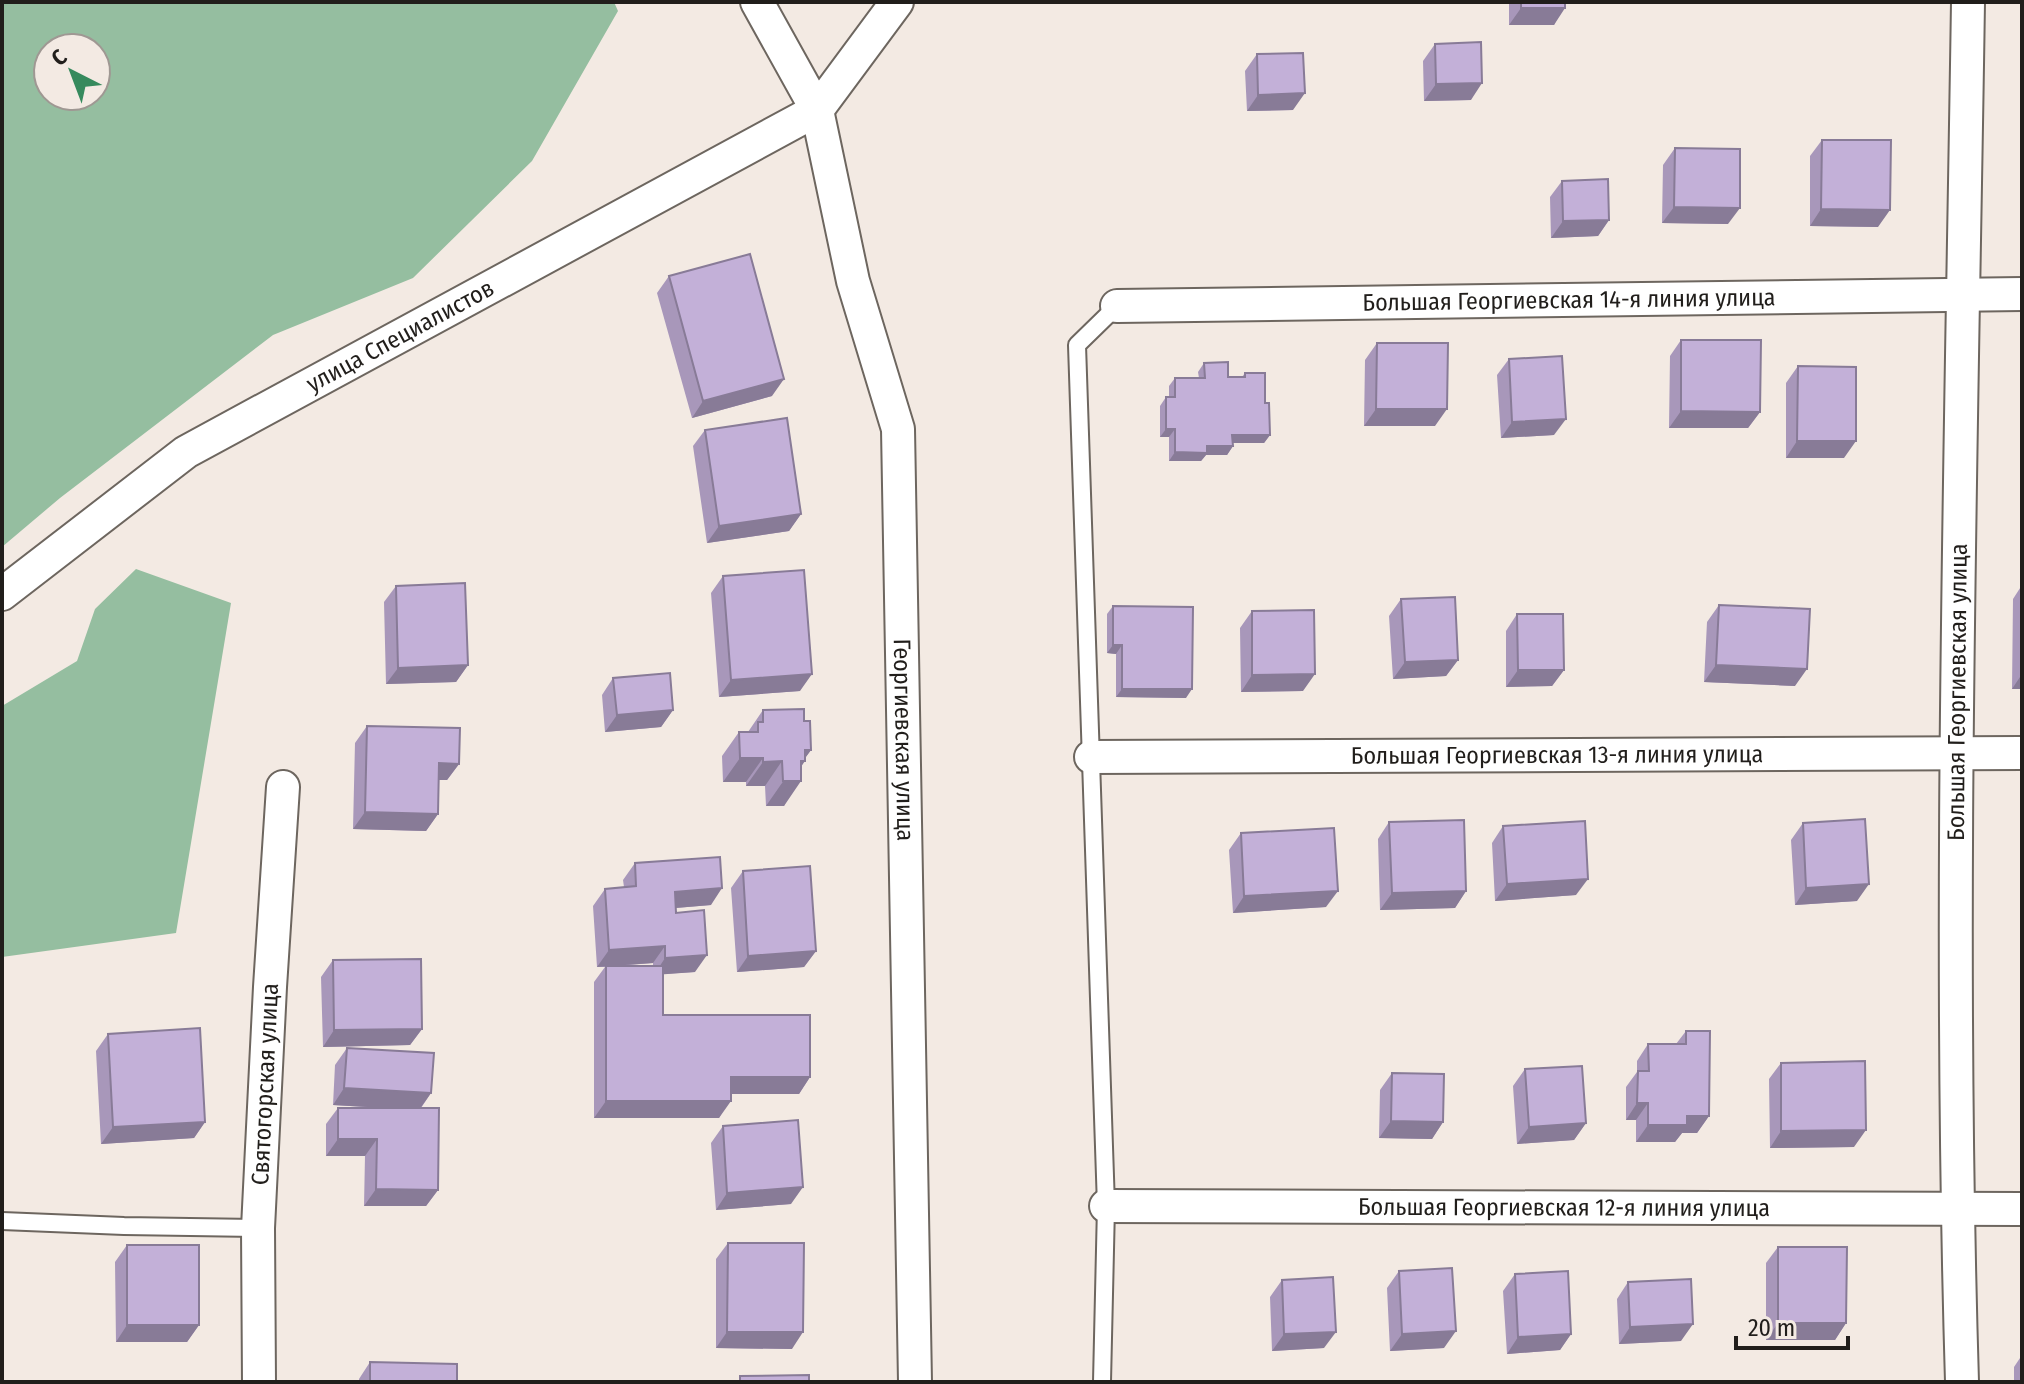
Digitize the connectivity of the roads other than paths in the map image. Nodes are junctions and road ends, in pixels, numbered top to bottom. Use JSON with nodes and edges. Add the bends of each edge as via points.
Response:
{"nodes":[{"id":1,"x":757,"y":2,"type":"edge"},
{"id":2,"x":897,"y":2,"type":"edge"},
{"id":3,"x":1968,"y":2,"type":"edge"},
{"id":4,"x":817,"y":110,"type":"junction"},
{"id":5,"x":1963,"y":293,"type":"junction"},
{"id":6,"x":2022,"y":294,"type":"edge"},
{"id":7,"x":1117,"y":306,"type":"joint"},
{"id":8,"x":2,"y":594,"type":"edge"},
{"id":9,"x":1958,"y":753,"type":"junction"},
{"id":10,"x":2022,"y":753,"type":"edge"},
{"id":11,"x":1091,"y":757,"type":"junction"},
{"id":12,"x":283,"y":787,"type":"dead end"},
{"id":13,"x":1106,"y":1206,"type":"junction"},
{"id":14,"x":1957,"y":1209,"type":"junction"},
{"id":15,"x":2022,"y":1209,"type":"edge"},
{"id":16,"x":2,"y":1221,"type":"edge"},
{"id":17,"x":258,"y":1228,"type":"junction"},
{"id":18,"x":259,"y":1382,"type":"edge"},
{"id":19,"x":915,"y":1382,"type":"edge"},
{"id":20,"x":1102,"y":1382,"type":"edge"},
{"id":21,"x":1962,"y":1382,"type":"edge"}],
"edges":[{"from":1,"to":4,"type":"street","name":"Георгиевская улица"},
{"from":2,"to":4,"type":"street"},
{"from":3,"to":5,"type":"street","name":"Большая Георгиевская улица"},
{"from":4,"to":8,"type":"street","name":"улица Специалистов","via":[[186,452]]},
{"from":4,"to":19,"type":"street","name":"Георгиевская улица","via":[[853,281],[898,429]]},
{"from":5,"to":6,"type":"street","name":"Большая Георгиевская 14-я линия улица"},
{"from":5,"to":7,"type":"street","name":"Большая Георгиевская 14-я линия улица"},
{"from":5,"to":9,"type":"street","name":"Большая Георгиевская улица"},
{"from":7,"to":11,"type":"lane","via":[[1077,345]]},
{"from":9,"to":10,"type":"street","name":"Большая Георгиевская 13-я линия улица"},
{"from":9,"to":11,"type":"street","name":"Большая Георгиевская 13-я линия улица"},
{"from":9,"to":14,"type":"street","name":"Большая Георгиевская улица"},
{"from":11,"to":13,"type":"lane"},
{"from":12,"to":17,"type":"street","name":"Святогорская улица"},
{"from":13,"to":14,"type":"street","name":"Большая Георгиевская 12-я линия улица"},
{"from":13,"to":20,"type":"lane"},
{"from":14,"to":15,"type":"street","name":"Большая Георгиевская 12-я линия улица"},
{"from":14,"to":21,"type":"street","name":"Большая Георгиевская улица"},
{"from":16,"to":17,"type":"lane"},
{"from":17,"to":18,"type":"street","name":"Святогорская улица"}]}
